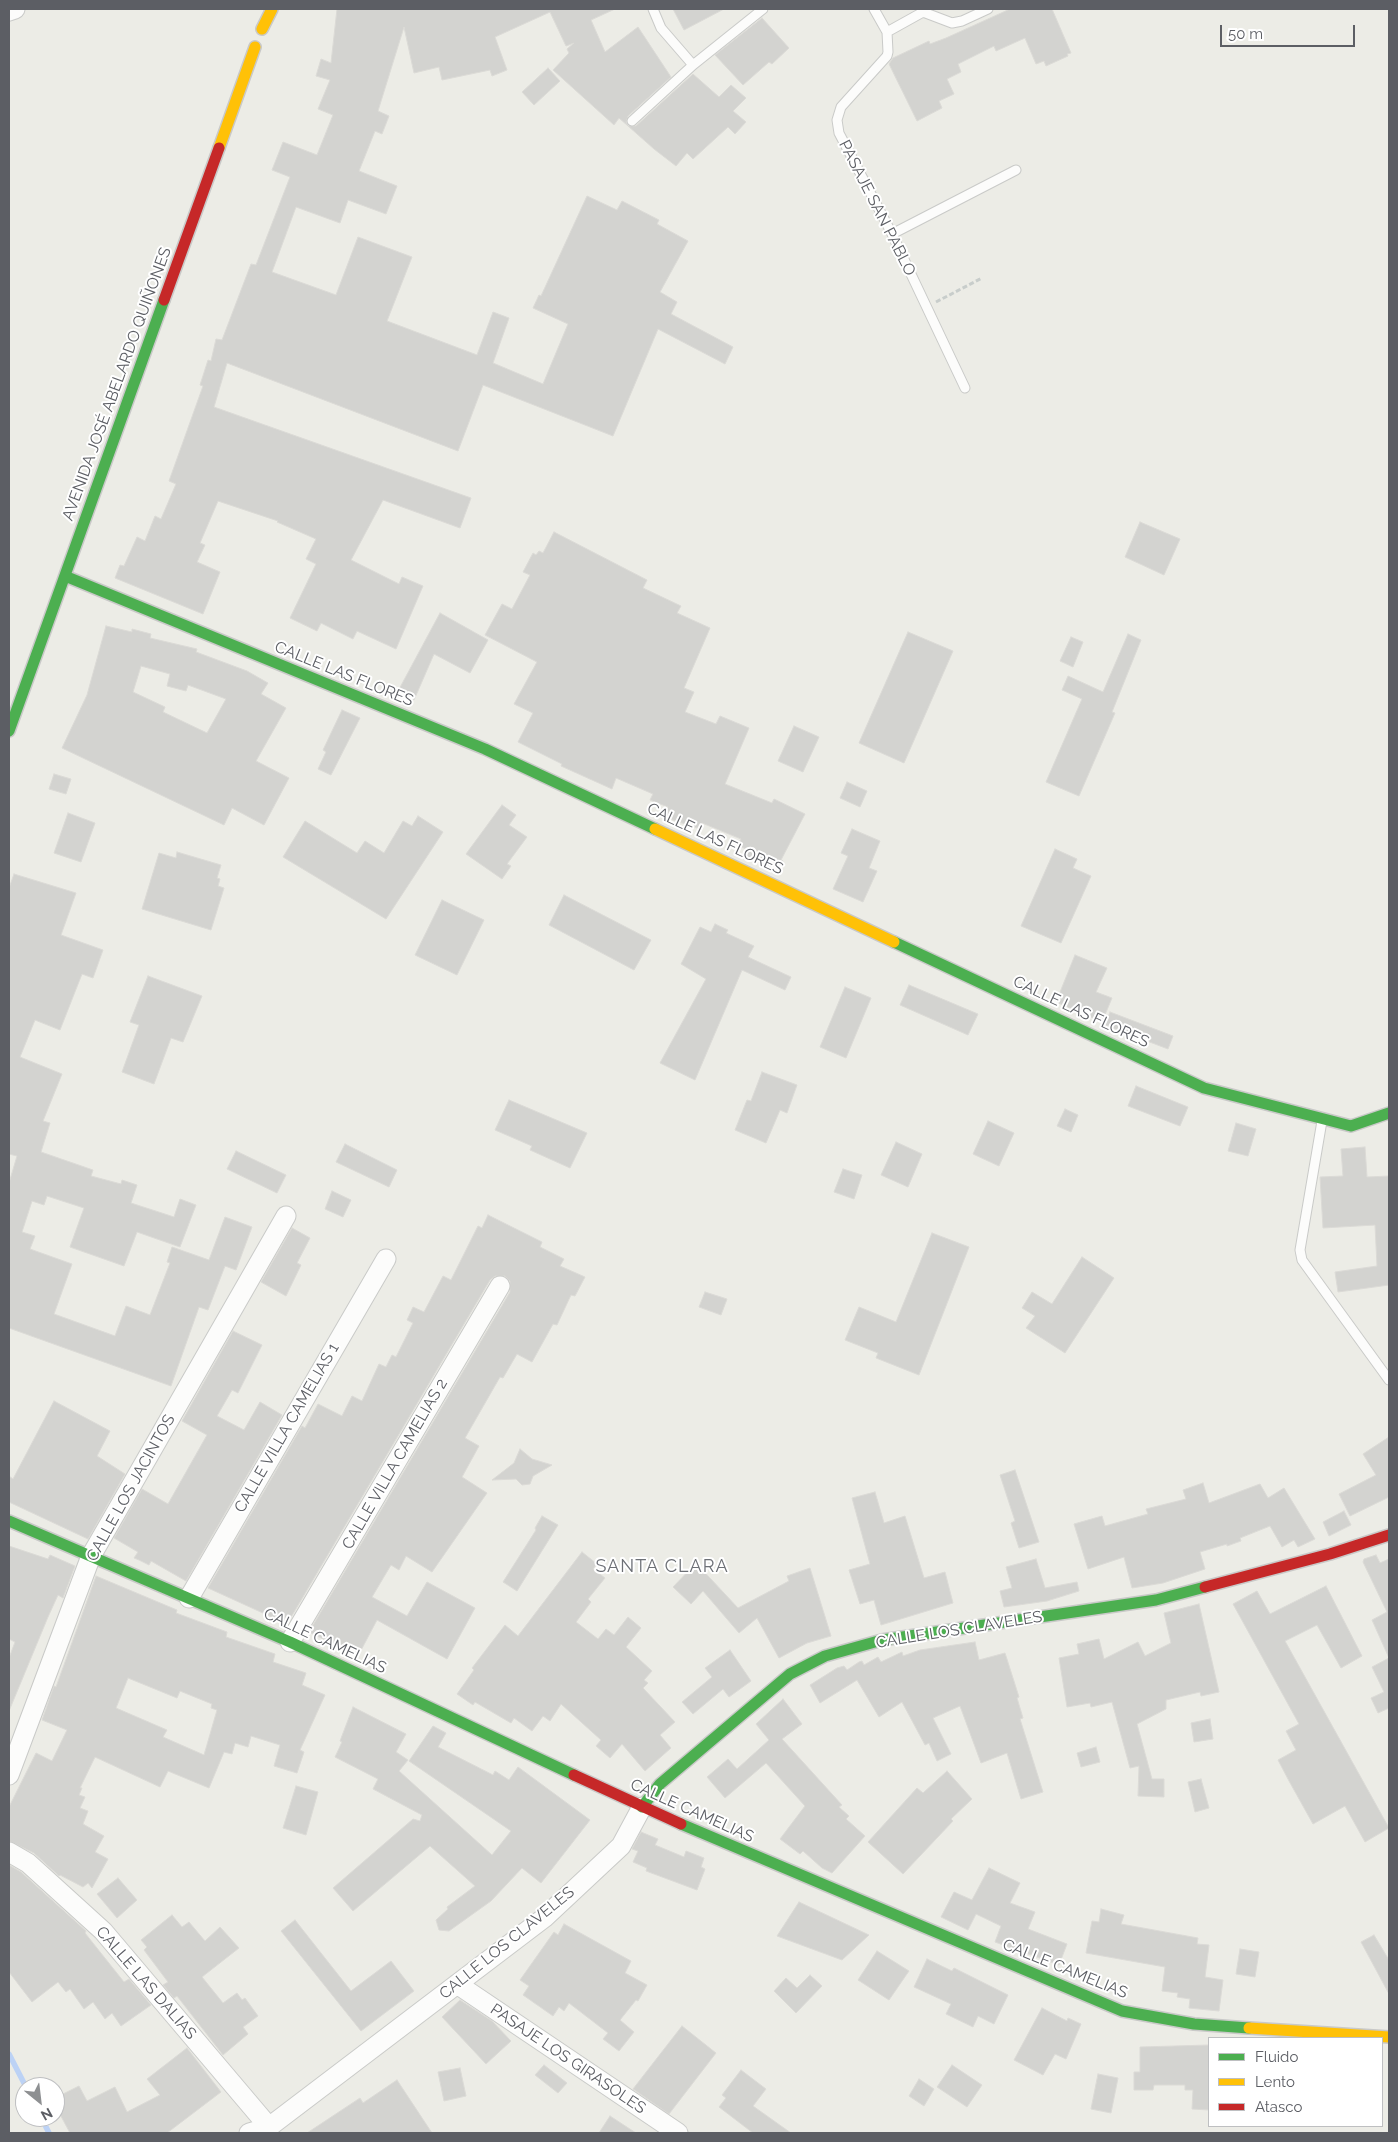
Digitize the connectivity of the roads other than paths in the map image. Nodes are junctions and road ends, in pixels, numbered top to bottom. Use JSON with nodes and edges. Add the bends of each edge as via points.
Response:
{"nodes":[{"id":1,"x":15,"y":9,"type":"edge"},
{"id":2,"x":272,"y":9,"type":"edge"},
{"id":3,"x":653,"y":9,"type":"edge"},
{"id":4,"x":763,"y":9,"type":"edge"},
{"id":5,"x":874,"y":9,"type":"edge"},
{"id":6,"x":988,"y":9,"type":"edge"},
{"id":7,"x":9,"y":11,"type":"edge"},
{"id":8,"x":262,"y":29,"type":"dead end"},
{"id":9,"x":886,"y":32,"type":"junction"},
{"id":10,"x":255,"y":47,"type":"dead end"},
{"id":11,"x":693,"y":65,"type":"junction"},
{"id":12,"x":632,"y":121,"type":"dead end"},
{"id":13,"x":1016,"y":170,"type":"dead end"},
{"id":14,"x":892,"y":234,"type":"junction"},
{"id":15,"x":965,"y":388,"type":"dead end"},
{"id":16,"x":65,"y":576,"type":"junction"},
{"id":17,"x":9,"y":731,"type":"edge"},
{"id":18,"x":1389,"y":1113,"type":"edge"},
{"id":19,"x":1322,"y":1118,"type":"junction"},
{"id":20,"x":286,"y":1216,"type":"dead end"},
{"id":21,"x":386,"y":1259,"type":"dead end"},
{"id":22,"x":500,"y":1286,"type":"dead end"},
{"id":23,"x":1389,"y":1380,"type":"edge"},
{"id":24,"x":9,"y":1521,"type":"edge"},
{"id":25,"x":1389,"y":1535,"type":"edge"},
{"id":26,"x":91,"y":1556,"type":"junction"},
{"id":27,"x":188,"y":1598,"type":"junction"},
{"id":28,"x":290,"y":1642,"type":"junction"},
{"id":29,"x":9,"y":1775,"type":"edge"},
{"id":30,"x":642,"y":1807,"type":"junction"},
{"id":31,"x":9,"y":1852,"type":"edge"},
{"id":32,"x":457,"y":1984,"type":"junction"},
{"id":33,"x":1389,"y":2037,"type":"edge"},
{"id":34,"x":269,"y":2127,"type":"junction"},
{"id":35,"x":249,"y":2133,"type":"edge"},
{"id":36,"x":678,"y":2133,"type":"edge"}],
"edges":[{"from":1,"to":7,"type":"street"},
{"from":2,"to":8,"type":"street"},
{"from":3,"to":11,"type":"lane","via":[[661,28]]},
{"from":4,"to":11,"type":"lane"},
{"from":5,"to":9,"type":"lane","name":"PASAJE SAN PABLO"},
{"from":6,"to":9,"type":"lane","via":[[952,23],[923,12]]},
{"from":9,"to":14,"type":"lane","name":"PASAJE SAN PABLO","via":[[887,56],[841,107],[837,120],[839,134]]},
{"from":10,"to":16,"type":"street","name":"AVENIDA JOSÉ ABELARDO QUIÑONES"},
{"from":11,"to":12,"type":"lane"},
{"from":13,"to":14,"type":"lane"},
{"from":14,"to":15,"type":"lane","name":"PASAJE SAN PABLO"},
{"from":16,"to":17,"type":"street","name":"AVENIDA JOSÉ ABELARDO QUIÑONES"},
{"from":16,"to":19,"type":"street","name":"CALLE LAS FLORES","via":[[485,749],[1204,1088]]},
{"from":18,"to":19,"type":"street","name":"CALLE LAS FLORES","via":[[1351,1126]]},
{"from":19,"to":23,"type":"lane","via":[[1300,1250],[1302,1260]]},
{"from":20,"to":26,"type":"street","name":"CALLE LOS JACINTOS"},
{"from":21,"to":27,"type":"street","name":"CALLE VILLA CAMELIAS 1"},
{"from":22,"to":28,"type":"street","name":"CALLE VILLA CAMELIAS 2"},
{"from":24,"to":26,"type":"street","name":"CALLE CAMELIAS"},
{"from":25,"to":30,"type":"street","name":"CALLE LOS CLAVELES","via":[[1156,1600],[882,1640],[825,1656],[790,1674],[660,1784]]},
{"from":26,"to":27,"type":"street","name":"CALLE CAMELIAS"},
{"from":26,"to":29,"type":"street","name":"CALLE LOS JACINTOS"},
{"from":27,"to":28,"type":"street","name":"CALLE CAMELIAS"},
{"from":28,"to":30,"type":"street","name":"CALLE CAMELIAS"},
{"from":30,"to":32,"type":"street","name":"CALLE LOS CLAVELES","via":[[621,1846],[544,1918]]},
{"from":30,"to":33,"type":"street","name":"CALLE CAMELIAS","via":[[1122,2011],[1194,2024]]},
{"from":31,"to":34,"type":"street","name":"CALLE LAS DALIAS","via":[[28,1863],[103,1931]]},
{"from":32,"to":34,"type":"street","name":"CALLE LOS CLAVELES"},
{"from":32,"to":36,"type":"street","name":"PASAJE LOS GIRASOLES"},
{"from":34,"to":35,"type":"street","name":"CALLE LOS CLAVELES"}]}
